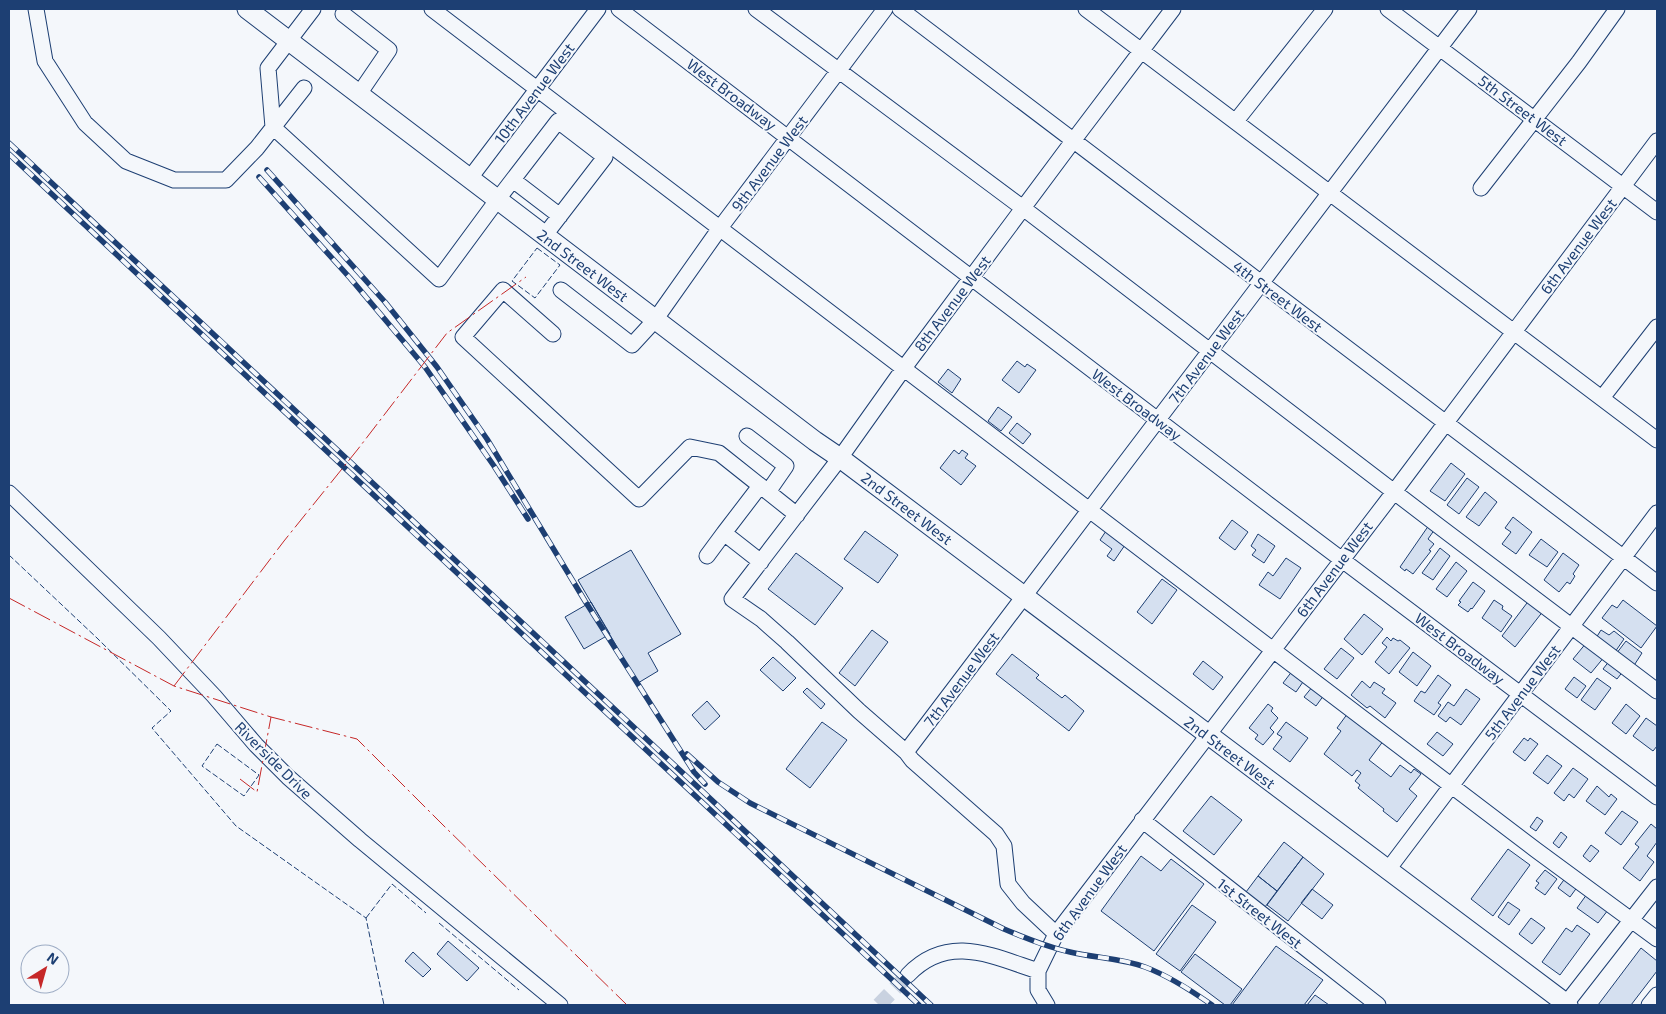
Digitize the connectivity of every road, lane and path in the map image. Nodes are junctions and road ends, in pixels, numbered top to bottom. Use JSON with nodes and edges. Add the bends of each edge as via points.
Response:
{"nodes":[{"id":1,"x":36,"y":9,"type":"edge"},
{"id":2,"x":247,"y":9,"type":"edge"},
{"id":3,"x":314,"y":9,"type":"edge"},
{"id":4,"x":432,"y":9,"type":"edge"},
{"id":5,"x":598,"y":9,"type":"edge"},
{"id":6,"x":619,"y":9,"type":"edge"},
{"id":7,"x":756,"y":9,"type":"edge"},
{"id":8,"x":885,"y":9,"type":"edge"},
{"id":9,"x":900,"y":9,"type":"edge"},
{"id":10,"x":1086,"y":9,"type":"edge"},
{"id":11,"x":1173,"y":9,"type":"edge"},
{"id":12,"x":1325,"y":9,"type":"edge"},
{"id":13,"x":1388,"y":9,"type":"edge"},
{"id":14,"x":1470,"y":9,"type":"edge"},
{"id":15,"x":1617,"y":9,"type":"edge"},
{"id":16,"x":343,"y":14,"type":"dead end"},
{"id":17,"x":289,"y":41,"type":"junction"},
{"id":18,"x":1440,"y":48,"type":"junction"},
{"id":19,"x":1142,"y":50,"type":"junction"},
{"id":20,"x":838,"y":71,"type":"junction"},
{"id":21,"x":304,"y":88,"type":"dead end"},
{"id":22,"x":537,"y":89,"type":"junction"},
{"id":23,"x":359,"y":94,"type":"junction"},
{"id":24,"x":1534,"y":119,"type":"junction"},
{"id":25,"x":1236,"y":121,"type":"junction"},
{"id":26,"x":273,"y":128,"type":"junction"},
{"id":27,"x":788,"y":137,"type":"junction"},
{"id":28,"x":1073,"y":141,"type":"junction"},
{"id":29,"x":1657,"y":141,"type":"edge"},
{"id":30,"x":470,"y":178,"type":"junction"},
{"id":31,"x":513,"y":180,"type":"junction"},
{"id":32,"x":1623,"y":186,"type":"junction"},
{"id":33,"x":1481,"y":188,"type":"dead end"},
{"id":34,"x":1330,"y":193,"type":"junction"},
{"id":35,"x":498,"y":199,"type":"junction"},
{"id":36,"x":1023,"y":208,"type":"junction"},
{"id":37,"x":1657,"y":212,"type":"edge"},
{"id":38,"x":560,"y":216,"type":"junction"},
{"id":39,"x":720,"y":228,"type":"junction"},
{"id":40,"x":545,"y":235,"type":"junction"},
{"id":41,"x":972,"y":277,"type":"junction"},
{"id":42,"x":1261,"y":284,"type":"junction"},
{"id":43,"x":561,"y":290,"type":"dead end"},
{"id":44,"x":655,"y":320,"type":"junction"},
{"id":45,"x":1657,"y":328,"type":"edge"},
{"id":46,"x":1514,"y":332,"type":"junction"},
{"id":47,"x":553,"y":334,"type":"dead end"},
{"id":48,"x":1210,"y":351,"type":"junction"},
{"id":49,"x":904,"y":368,"type":"junction"},
{"id":50,"x":1602,"y":398,"type":"junction"},
{"id":51,"x":1158,"y":420,"type":"junction"},
{"id":52,"x":1446,"y":423,"type":"junction"},
{"id":53,"x":748,"y":436,"type":"dead end"},
{"id":54,"x":1657,"y":440,"type":"edge"},
{"id":55,"x":840,"y":458,"type":"junction"},
{"id":56,"x":764,"y":489,"type":"junction"},
{"id":57,"x":1394,"y":492,"type":"junction"},
{"id":58,"x":9,"y":493,"type":"edge"},
{"id":59,"x":1089,"y":510,"type":"junction"},
{"id":60,"x":1657,"y":513,"type":"edge"},
{"id":61,"x":797,"y":515,"type":"junction"},
{"id":62,"x":724,"y":533,"type":"junction"},
{"id":63,"x":707,"y":556,"type":"dead end"},
{"id":64,"x":1623,"y":558,"type":"junction"},
{"id":65,"x":1342,"y":559,"type":"junction"},
{"id":66,"x":761,"y":562,"type":"junction"},
{"id":67,"x":1657,"y":583,"type":"edge"},
{"id":68,"x":1024,"y":596,"type":"junction"},
{"id":69,"x":1572,"y":626,"type":"junction"},
{"id":70,"x":1273,"y":650,"type":"junction"},
{"id":71,"x":1657,"y":691,"type":"edge"},
{"id":72,"x":1521,"y":694,"type":"junction"},
{"id":73,"x":1208,"y":735,"type":"junction"},
{"id":74,"x":906,"y":752,"type":"junction"},
{"id":75,"x":1451,"y":785,"type":"junction"},
{"id":76,"x":1657,"y":797,"type":"edge"},
{"id":77,"x":1142,"y":820,"type":"junction"},
{"id":78,"x":1387,"y":871,"type":"junction"},
{"id":79,"x":1657,"y":888,"type":"edge"},
{"id":80,"x":1632,"y":920,"type":"junction"},
{"id":81,"x":1056,"y":934,"type":"junction"},
{"id":82,"x":1657,"y":939,"type":"edge"},
{"id":83,"x":1038,"y":971,"type":"junction"},
{"id":84,"x":908,"y":975,"type":"tunnel mouth"},
{"id":85,"x":1657,"y":995,"type":"edge"},
{"id":86,"x":560,"y":1005,"type":"edge"},
{"id":87,"x":1047,"y":1005,"type":"edge"},
{"id":88,"x":1378,"y":1005,"type":"edge"},
{"id":89,"x":1567,"y":1005,"type":"edge"},
{"id":90,"x":1649,"y":1005,"type":"edge"}],
"edges":[{"from":1,"to":26,"type":"street","via":[[45,61],[85,123],[126,162],[174,180],[226,180]]},
{"from":2,"to":17,"type":"main road","name":"2nd Street West"},
{"from":3,"to":17,"type":"street"},
{"from":4,"to":22,"type":"street"},
{"from":5,"to":22,"type":"street","name":"10th Avenue West"},
{"from":6,"to":27,"type":"street","name":"West Broadway"},
{"from":7,"to":20,"type":"street"},
{"from":8,"to":20,"type":"street","name":"9th Avenue West"},
{"from":9,"to":28,"type":"street","name":"4th Street West"},
{"from":10,"to":19,"type":"street"},
{"from":11,"to":19,"type":"street","name":"8th Avenue West"},
{"from":12,"to":25,"type":"street"},
{"from":13,"to":18,"type":"street","name":"5th Street West"},
{"from":14,"to":18,"type":"street","name":"7th Avenue West"},
{"from":15,"to":24,"type":"street"},
{"from":16,"to":23,"type":"street","via":[[389,50]]},
{"from":17,"to":23,"type":"main road","name":"2nd Street West"},
{"from":17,"to":26,"type":"street","via":[[268,68]]},
{"from":18,"to":24,"type":"street","name":"5th Street West"},
{"from":18,"to":34,"type":"street","name":"7th Avenue West"},
{"from":19,"to":25,"type":"street"},
{"from":19,"to":28,"type":"street","name":"8th Avenue West"},
{"from":20,"to":27,"type":"street","name":"9th Avenue West"},
{"from":20,"to":36,"type":"street"},
{"from":21,"to":26,"type":"street"},
{"from":22,"to":30,"type":"street","name":"10th Avenue West"},
{"from":22,"to":39,"type":"street"},
{"from":23,"to":30,"type":"main road","name":"2nd Street West"},
{"from":24,"to":32,"type":"street","name":"5th Street West"},
{"from":24,"to":33,"type":"street"},
{"from":25,"to":34,"type":"street"},
{"from":26,"to":35,"type":"street","via":[[440,279]]},
{"from":27,"to":39,"type":"street","name":"9th Avenue West"},
{"from":27,"to":41,"type":"street","name":"West Broadway"},
{"from":28,"to":36,"type":"street","name":"8th Avenue West"},
{"from":28,"to":42,"type":"street","name":"4th Street West"},
{"from":29,"to":32,"type":"street","name":"6th Avenue West"},
{"from":30,"to":35,"type":"main road","name":"2nd Street West"},
{"from":31,"to":35,"type":"street"},
{"from":31,"to":38,"type":"street"},
{"from":31,"to":38,"type":"street","via":[[558,121],[605,156]]},
{"from":32,"to":37,"type":"street","name":"5th Street West"},
{"from":32,"to":46,"type":"street","name":"6th Avenue West"},
{"from":34,"to":42,"type":"street","name":"7th Avenue West"},
{"from":34,"to":46,"type":"street"},
{"from":35,"to":40,"type":"main road","name":"2nd Street West"},
{"from":36,"to":41,"type":"street","name":"8th Avenue West"},
{"from":36,"to":48,"type":"street"},
{"from":38,"to":40,"type":"street"},
{"from":39,"to":44,"type":"street","name":"9th Avenue West"},
{"from":39,"to":49,"type":"street"},
{"from":40,"to":44,"type":"main road","name":"2nd Street West"},
{"from":41,"to":49,"type":"street","name":"8th Avenue West"},
{"from":41,"to":51,"type":"street","name":"West Broadway"},
{"from":42,"to":48,"type":"street","name":"7th Avenue West"},
{"from":42,"to":52,"type":"street","name":"4th Street West"},
{"from":43,"to":44,"type":"street","name":"9th Avenue West","via":[[632,345]]},
{"from":44,"to":55,"type":"main road","name":"2nd Street West"},
{"from":45,"to":50,"type":"street"},
{"from":46,"to":50,"type":"street"},
{"from":46,"to":52,"type":"street","name":"6th Avenue West"},
{"from":47,"to":56,"type":"street","via":[[503,290],[463,337],[639,499],[690,447],[719,453]]},
{"from":48,"to":51,"type":"street","name":"7th Avenue West"},
{"from":48,"to":57,"type":"street"},
{"from":49,"to":55,"type":"street","name":"8th Avenue West"},
{"from":49,"to":59,"type":"street"},
{"from":50,"to":54,"type":"street"},
{"from":51,"to":59,"type":"street","name":"7th Avenue West"},
{"from":51,"to":65,"type":"street","name":"West Broadway"},
{"from":52,"to":57,"type":"street","name":"6th Avenue West"},
{"from":52,"to":64,"type":"street","name":"4th Street West"},
{"from":53,"to":56,"type":"street","via":[[786,466]]},
{"from":55,"to":61,"type":"street","name":"8th Avenue West"},
{"from":55,"to":68,"type":"main road","name":"2nd Street West"},
{"from":56,"to":61,"type":"street"},
{"from":56,"to":62,"type":"street"},
{"from":57,"to":65,"type":"street","name":"6th Avenue West"},
{"from":57,"to":69,"type":"street"},
{"from":58,"to":86,"type":"street","name":"Riverside Drive","via":[[159,638],[288,777]]},
{"from":59,"to":68,"type":"street","name":"7th Avenue West"},
{"from":59,"to":70,"type":"street"},
{"from":60,"to":64,"type":"street","name":"5th Avenue West"},
{"from":61,"to":66,"type":"street","name":"8th Avenue West"},
{"from":62,"to":63,"type":"street"},
{"from":62,"to":66,"type":"street"},
{"from":64,"to":67,"type":"street","name":"4th Street West"},
{"from":64,"to":69,"type":"street","name":"5th Avenue West"},
{"from":65,"to":70,"type":"street","name":"6th Avenue West"},
{"from":65,"to":72,"type":"street","name":"West Broadway"},
{"from":66,"to":74,"type":"street","name":"8th Avenue West","via":[[732,599],[761,619]]},
{"from":68,"to":73,"type":"main road","name":"2nd Street West"},
{"from":68,"to":74,"type":"street","name":"7th Avenue West"},
{"from":69,"to":71,"type":"street"},
{"from":69,"to":72,"type":"street","name":"5th Avenue West"},
{"from":70,"to":73,"type":"street","name":"6th Avenue West"},
{"from":70,"to":75,"type":"street"},
{"from":72,"to":75,"type":"street","name":"5th Avenue West"},
{"from":72,"to":76,"type":"street","name":"West Broadway"},
{"from":73,"to":77,"type":"street","name":"6th Avenue West"},
{"from":73,"to":78,"type":"main road","name":"2nd Street West"},
{"from":74,"to":81,"type":"street","via":[[996,834],[1004,846],[1008,884]]},
{"from":75,"to":78,"type":"street","name":"5th Avenue West"},
{"from":75,"to":80,"type":"street"},
{"from":77,"to":81,"type":"street","name":"6th Avenue West"},
{"from":77,"to":88,"type":"street","name":"1st Street West"},
{"from":78,"to":89,"type":"main road","name":"2nd Street West"},
{"from":79,"to":80,"type":"street"},
{"from":80,"to":82,"type":"street"},
{"from":80,"to":89,"type":"street"},
{"from":81,"to":83,"type":"street","name":"6th Avenue West"},
{"from":83,"to":84,"type":"street","via":[[981,952],[964,950],[931,958]]},
{"from":83,"to":87,"type":"street","via":[[1038,990]]},
{"from":85,"to":90,"type":"street"}]}
